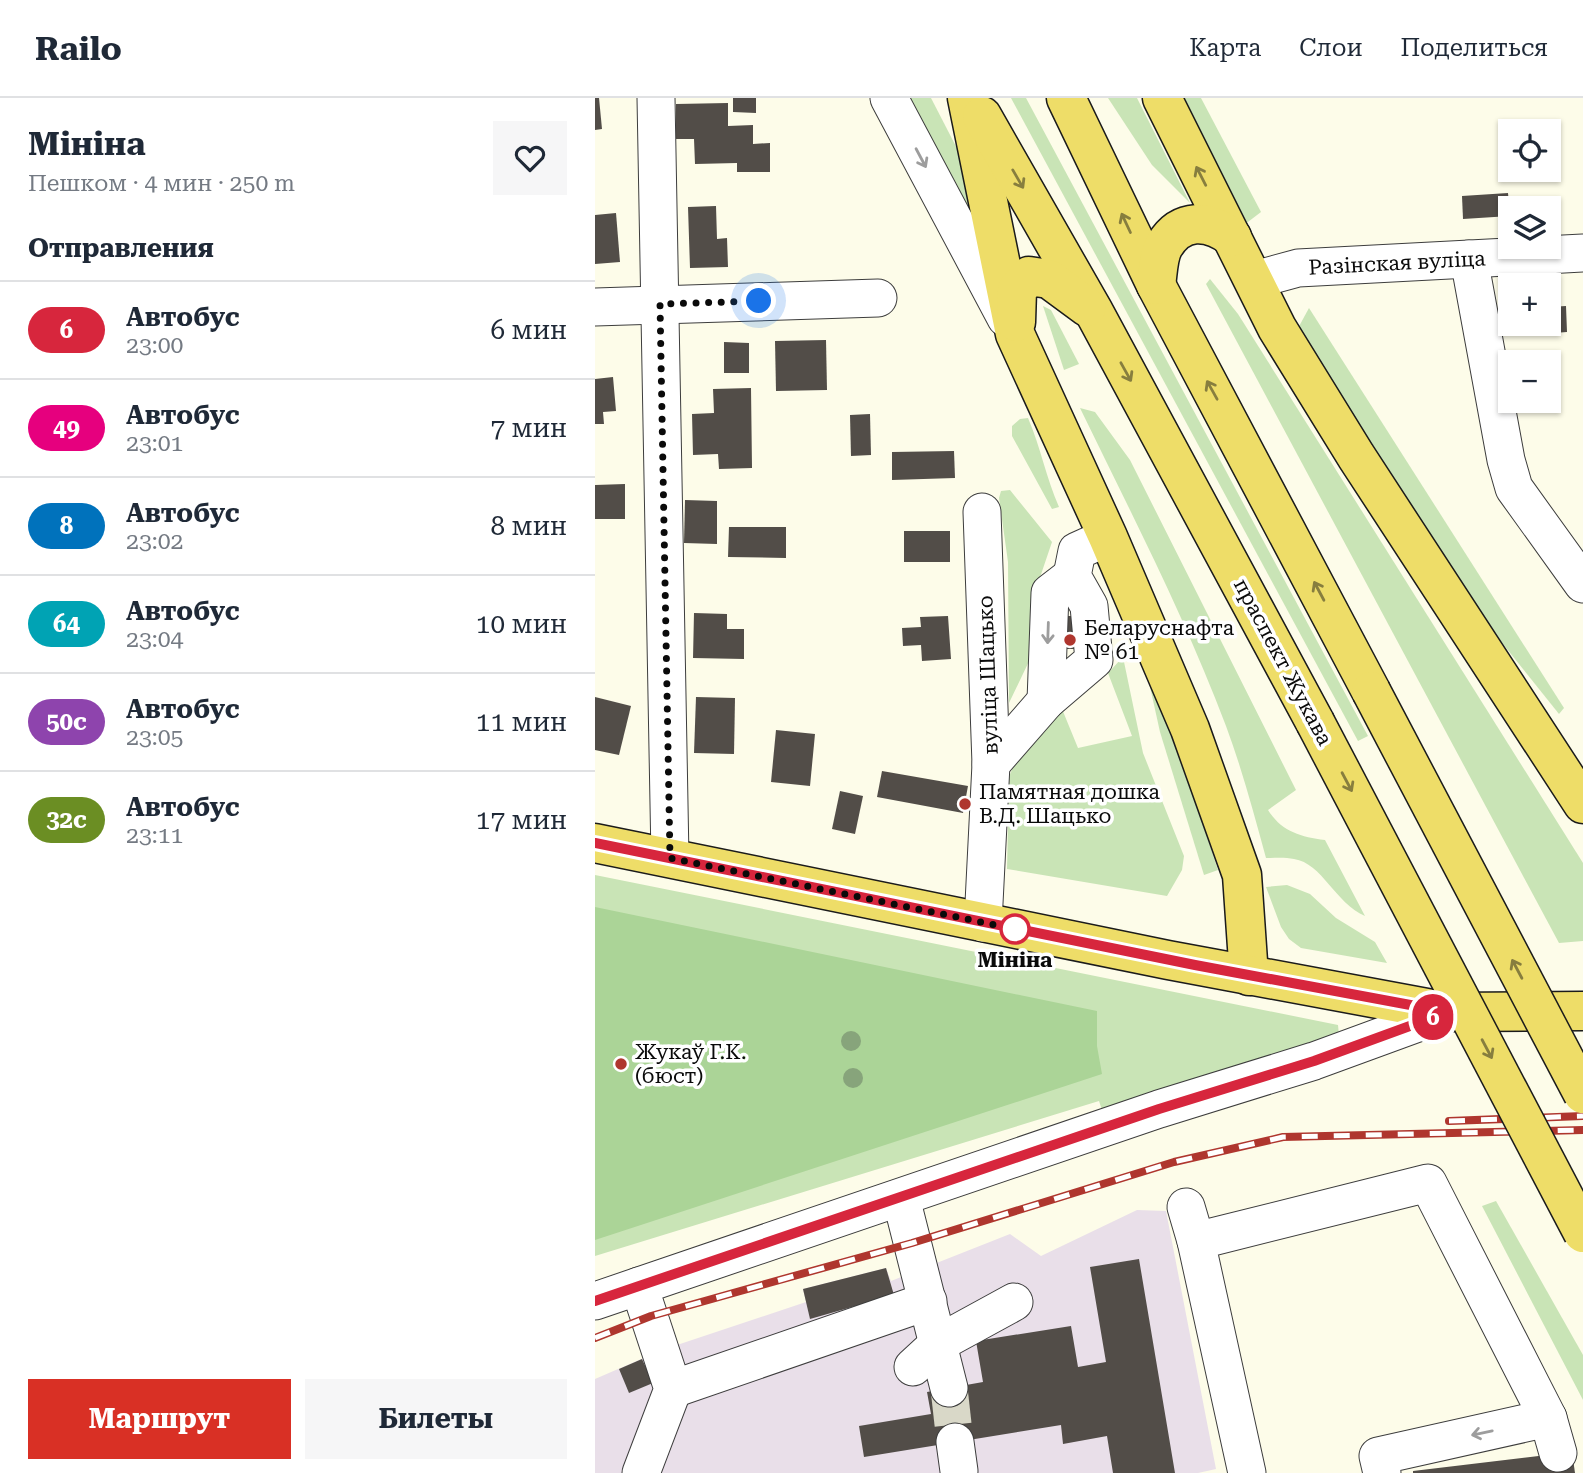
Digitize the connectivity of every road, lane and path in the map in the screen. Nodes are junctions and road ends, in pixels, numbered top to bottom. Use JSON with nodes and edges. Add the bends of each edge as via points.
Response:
{"nodes":[{"id":1,"x":656,"y":98,"type":"edge"},
{"id":2,"x":889,"y":98,"type":"edge"},
{"id":3,"x":970,"y":98,"type":"edge"},
{"id":4,"x":1066,"y":98,"type":"edge"},
{"id":5,"x":1162,"y":98,"type":"edge"},
{"id":6,"x":1232,"y":237,"type":"junction"},
{"id":7,"x":1583,"y":253,"type":"edge"},
{"id":8,"x":1469,"y":260,"type":"junction"},
{"id":9,"x":1254,"y":280,"type":"junction"},
{"id":10,"x":1156,"y":285,"type":"junction"},
{"id":11,"x":878,"y":298,"type":"dead end"},
{"id":12,"x":660,"y":304,"type":"junction"},
{"id":13,"x":595,"y":307,"type":"edge"},
{"id":14,"x":1094,"y":312,"type":"junction"},
{"id":15,"x":1015,"y":334,"type":"junction"},
{"id":16,"x":982,"y":512,"type":"dead end"},
{"id":17,"x":1108,"y":537,"type":"junction"},
{"id":18,"x":1583,"y":584,"type":"edge"},
{"id":19,"x":991,"y":764,"type":"junction"},
{"id":20,"x":1583,"y":804,"type":"edge"},
{"id":21,"x":595,"y":843,"type":"edge"},
{"id":22,"x":670,"y":858,"type":"junction"},
{"id":23,"x":983,"y":923,"type":"junction"},
{"id":24,"x":1249,"y":976,"type":"junction"},
{"id":25,"x":1583,"y":1011,"type":"edge"},
{"id":26,"x":1448,"y":1012,"type":"junction"},
{"id":27,"x":1583,"y":1094,"type":"edge"},
{"id":28,"x":901,"y":1198,"type":"junction"},
{"id":29,"x":1186,"y":1207,"type":"dead end"},
{"id":30,"x":1583,"y":1233,"type":"edge"},
{"id":31,"x":1196,"y":1241,"type":"junction"},
{"id":32,"x":639,"y":1286,"type":"junction"},
{"id":33,"x":595,"y":1301,"type":"edge"},
{"id":34,"x":927,"y":1301,"type":"junction"},
{"id":35,"x":1014,"y":1302,"type":"dead end"},
{"id":36,"x":926,"y":1355,"type":"junction"},
{"id":37,"x":949,"y":1388,"type":"tunnel mouth"},
{"id":38,"x":673,"y":1389,"type":"junction"},
{"id":39,"x":641,"y":1473,"type":"edge"},
{"id":40,"x":1247,"y":1473,"type":"edge"},
{"id":41,"x":1382,"y":1473,"type":"edge"}],
"edges":[{"from":1,"to":12,"type":"street"},
{"from":2,"to":15,"type":"street","one_way":true},
{"from":3,"to":14,"type":"main road","name":"праспект Жукава","one_way":true},
{"from":3,"to":15,"type":"main road"},
{"from":10,"to":4,"type":"main road","one_way":true},
{"from":6,"to":5,"type":"main road","one_way":true},
{"from":6,"to":9,"type":"main road"},
{"from":6,"to":10,"type":"main road","via":[[1215,224],[1195,224],[1177,232],[1163,247]]},
{"from":7,"to":8,"type":"street","name":"Разінская вуліца"},
{"from":8,"to":9,"type":"street","name":"Разінская вуліца","via":[[1298,268]]},
{"from":8,"to":18,"type":"street","via":[[1514,488]]},
{"from":9,"to":20,"type":"main road","via":[[1277,328],[1356,456]]},
{"from":27,"to":10,"type":"main road","one_way":true,"bridge":true},
{"from":11,"to":12,"type":"street"},
{"from":12,"to":13,"type":"street"},
{"from":12,"to":22,"type":"street"},
{"from":14,"to":15,"type":"main road","via":[[1049,279],[1030,276],[1017,290]]},
{"from":14,"to":30,"type":"main road","name":"праспект Жукава","one_way":true,"bridge":true},
{"from":15,"to":17,"type":"main road"},
{"from":16,"to":19,"type":"street","name":"вуліца Шацько"},
{"from":17,"to":19,"type":"street","one_way":true,"via":[[1077,551],[1072,576],[1050,593],[1046,701]]},
{"from":17,"to":24,"type":"main road","via":[[1190,729],[1242,875]]},
{"from":19,"to":23,"type":"street","name":"вуліца Шацько"},
{"from":21,"to":22,"type":"main road"},
{"from":22,"to":23,"type":"main road"},
{"from":23,"to":24,"type":"main road"},
{"from":24,"to":26,"type":"main road"},
{"from":25,"to":26,"type":"main road"},
{"from":26,"to":28,"type":"street"},
{"from":28,"to":32,"type":"street"},
{"from":28,"to":34,"type":"street"},
{"from":29,"to":31,"type":"street"},
{"from":31,"to":40,"type":"street"},
{"from":31,"to":41,"type":"street","one_way":true,"via":[[1428,1183],[1553,1436],[1378,1456]]},
{"from":32,"to":33,"type":"street"},
{"from":32,"to":38,"type":"street"},
{"from":34,"to":36,"type":"street"},
{"from":34,"to":38,"type":"street"},
{"from":35,"to":36,"type":"street"},
{"from":36,"to":37,"type":"street"},
{"from":38,"to":39,"type":"street"}]}
